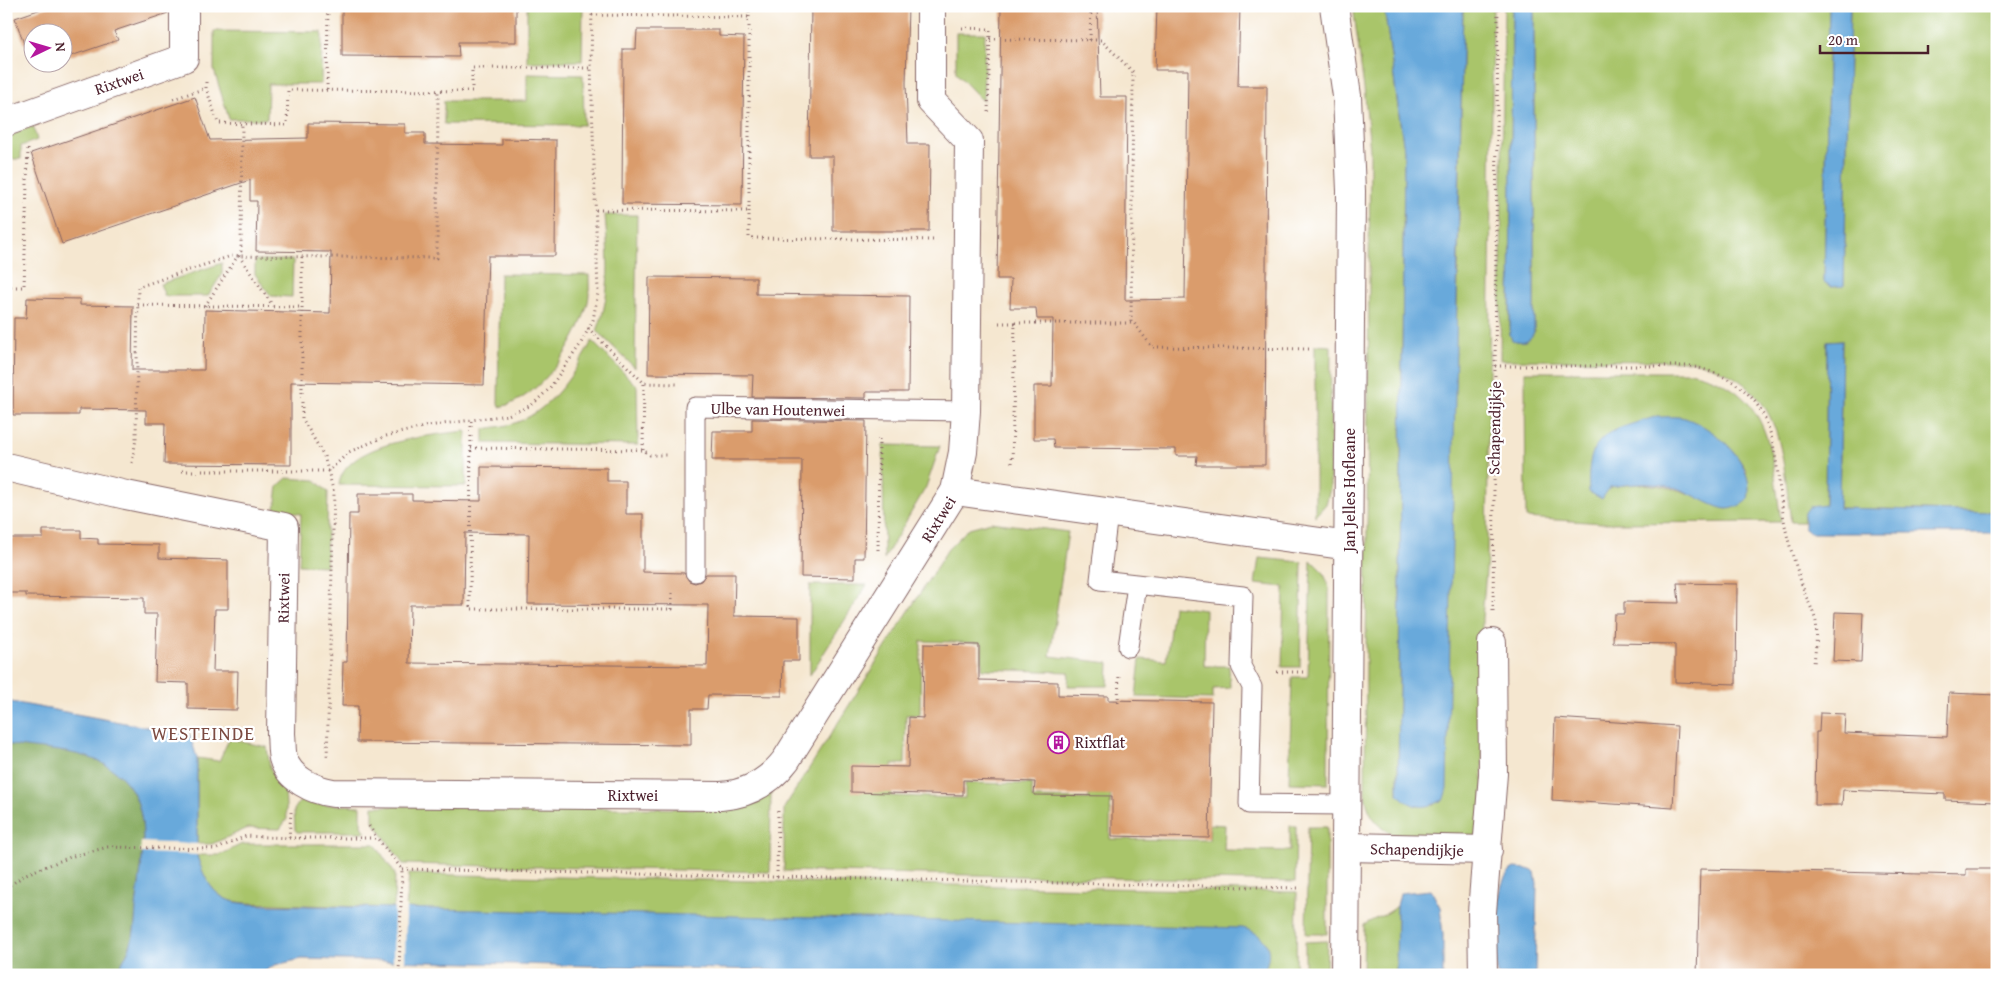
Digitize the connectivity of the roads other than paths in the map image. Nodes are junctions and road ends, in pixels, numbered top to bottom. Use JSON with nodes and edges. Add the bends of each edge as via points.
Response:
{"nodes":[{"id":1,"x":184,"y":6,"type":"edge"},
{"id":2,"x":1334,"y":6,"type":"edge"},
{"id":3,"x":931,"y":17,"type":"edge"},
{"id":4,"x":6,"y":122,"type":"edge"},
{"id":5,"x":966,"y":412,"type":"junction"},
{"id":6,"x":8,"y":470,"type":"edge"},
{"id":7,"x":956,"y":491,"type":"junction"},
{"id":8,"x":1108,"y":513,"type":"junction"},
{"id":9,"x":1349,"y":546,"type":"junction"},
{"id":10,"x":695,"y":572,"type":"road end"},
{"id":11,"x":1137,"y":584,"type":"junction"},
{"id":12,"x":1492,"y":643,"type":"road end"},
{"id":13,"x":1128,"y":647,"type":"dead end"},
{"id":14,"x":1347,"y":805,"type":"junction"},
{"id":15,"x":1346,"y":847,"type":"junction"},
{"id":16,"x":1488,"y":850,"type":"junction"},
{"id":17,"x":1345,"y":975,"type":"edge"},
{"id":18,"x":1483,"y":975,"type":"edge"}],
"edges":[{"from":1,"to":4,"type":"street","name":"Rixtwei","via":[[184,58]]},
{"from":2,"to":9,"type":"street","name":"Jan Jelles Hofleane","via":[[1347,96],[1351,191]]},
{"from":3,"to":5,"type":"street","via":[[931,101],[969,141]]},
{"from":5,"to":7,"type":"street"},
{"from":5,"to":10,"type":"lane","name":"Ulbe van Houtenwei","via":[[695,407]]},
{"from":6,"to":7,"type":"street","name":"Rixtwei","via":[[284,527],[281,734],[284,760],[295,776],[312,788],[326,792],[721,796],[752,789],[777,772]]},
{"from":7,"to":8,"type":"street","name":"Rixtwei"},
{"from":8,"to":9,"type":"street","name":"Rixtwei"},
{"from":8,"to":11,"type":"lane","via":[[1100,580]]},
{"from":9,"to":14,"type":"street","name":"Jan Jelles Hofleane"},
{"from":11,"to":13,"type":"lane"},
{"from":11,"to":14,"type":"lane","via":[[1242,596],[1242,666],[1252,687],[1249,804]]},
{"from":12,"to":16,"type":"street","name":"Schapendijkje","via":[[1493,774]]},
{"from":14,"to":15,"type":"street","name":"Jan Jelles Hofleane"},
{"from":15,"to":16,"type":"street","name":"Schapendijkje"},
{"from":15,"to":17,"type":"street","name":"Jan Jelles Hofleane"},
{"from":16,"to":18,"type":"street","name":"Schapendijkje","via":[[1482,912]]}]}
